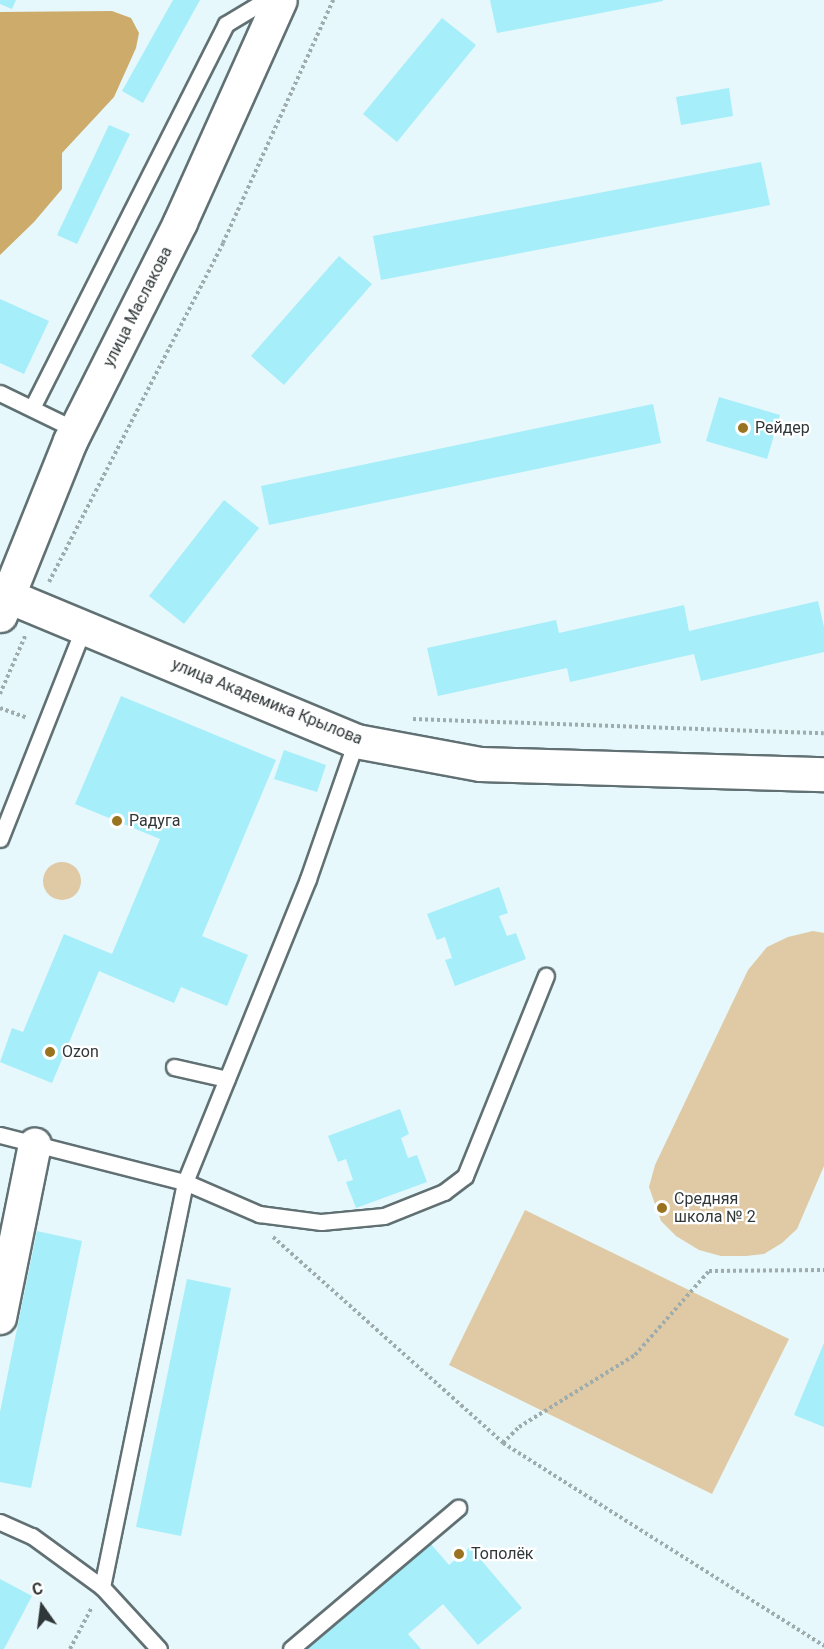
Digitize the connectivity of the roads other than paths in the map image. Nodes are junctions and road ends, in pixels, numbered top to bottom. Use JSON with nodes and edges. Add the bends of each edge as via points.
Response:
{"nodes":[{"id":1,"x":266,"y":0,"type":"edge"},
{"id":2,"x":280,"y":0,"type":"edge"},
{"id":3,"x":0,"y":393,"type":"edge"},
{"id":4,"x":32,"y":408,"type":"junction"},
{"id":5,"x":76,"y":430,"type":"junction"},
{"id":6,"x":3,"y":602,"type":"edge"},
{"id":7,"x":84,"y":627,"type":"junction"},
{"id":8,"x":356,"y":741,"type":"junction"},
{"id":9,"x":824,"y":774,"type":"edge"},
{"id":10,"x":0,"y":838,"type":"edge"},
{"id":11,"x":546,"y":976,"type":"dead end"},
{"id":12,"x":174,"y":1067,"type":"dead end"},
{"id":13,"x":227,"y":1079,"type":"junction"},
{"id":14,"x":0,"y":1135,"type":"edge"},
{"id":15,"x":35,"y":1144,"type":"junction"},
{"id":16,"x":185,"y":1182,"type":"junction"},
{"id":17,"x":0,"y":1318,"type":"edge"},
{"id":18,"x":458,"y":1508,"type":"dead end"},
{"id":19,"x":0,"y":1522,"type":"edge"},
{"id":20,"x":102,"y":1587,"type":"junction"},
{"id":21,"x":159,"y":1649,"type":"edge"},
{"id":22,"x":291,"y":1649,"type":"edge"}],
"edges":[{"from":1,"to":4,"type":"lane","via":[[226,24]]},
{"from":2,"to":5,"type":"street","name":"улица Маслакова","via":[[180,222]]},
{"from":3,"to":4,"type":"lane"},
{"from":4,"to":5,"type":"lane"},
{"from":5,"to":6,"type":"street","name":"улица Маслакова"},
{"from":6,"to":7,"type":"street","name":"улица Академика Крылова"},
{"from":7,"to":8,"type":"street","name":"улица Академика Крылова"},
{"from":7,"to":10,"type":"lane"},
{"from":8,"to":9,"type":"street","name":"улица Академика Крылова","via":[[480,764]]},
{"from":8,"to":13,"type":"lane","via":[[308,879]]},
{"from":11,"to":16,"type":"lane","via":[[465,1176],[444,1192],[384,1216],[321,1222],[259,1214]]},
{"from":12,"to":13,"type":"lane"},
{"from":13,"to":16,"type":"lane"},
{"from":14,"to":15,"type":"lane"},
{"from":15,"to":16,"type":"lane"},
{"from":15,"to":17,"type":"street"},
{"from":16,"to":20,"type":"lane"},
{"from":18,"to":22,"type":"lane"},
{"from":19,"to":20,"type":"lane","via":[[32,1536]]},
{"from":20,"to":21,"type":"lane"}]}
